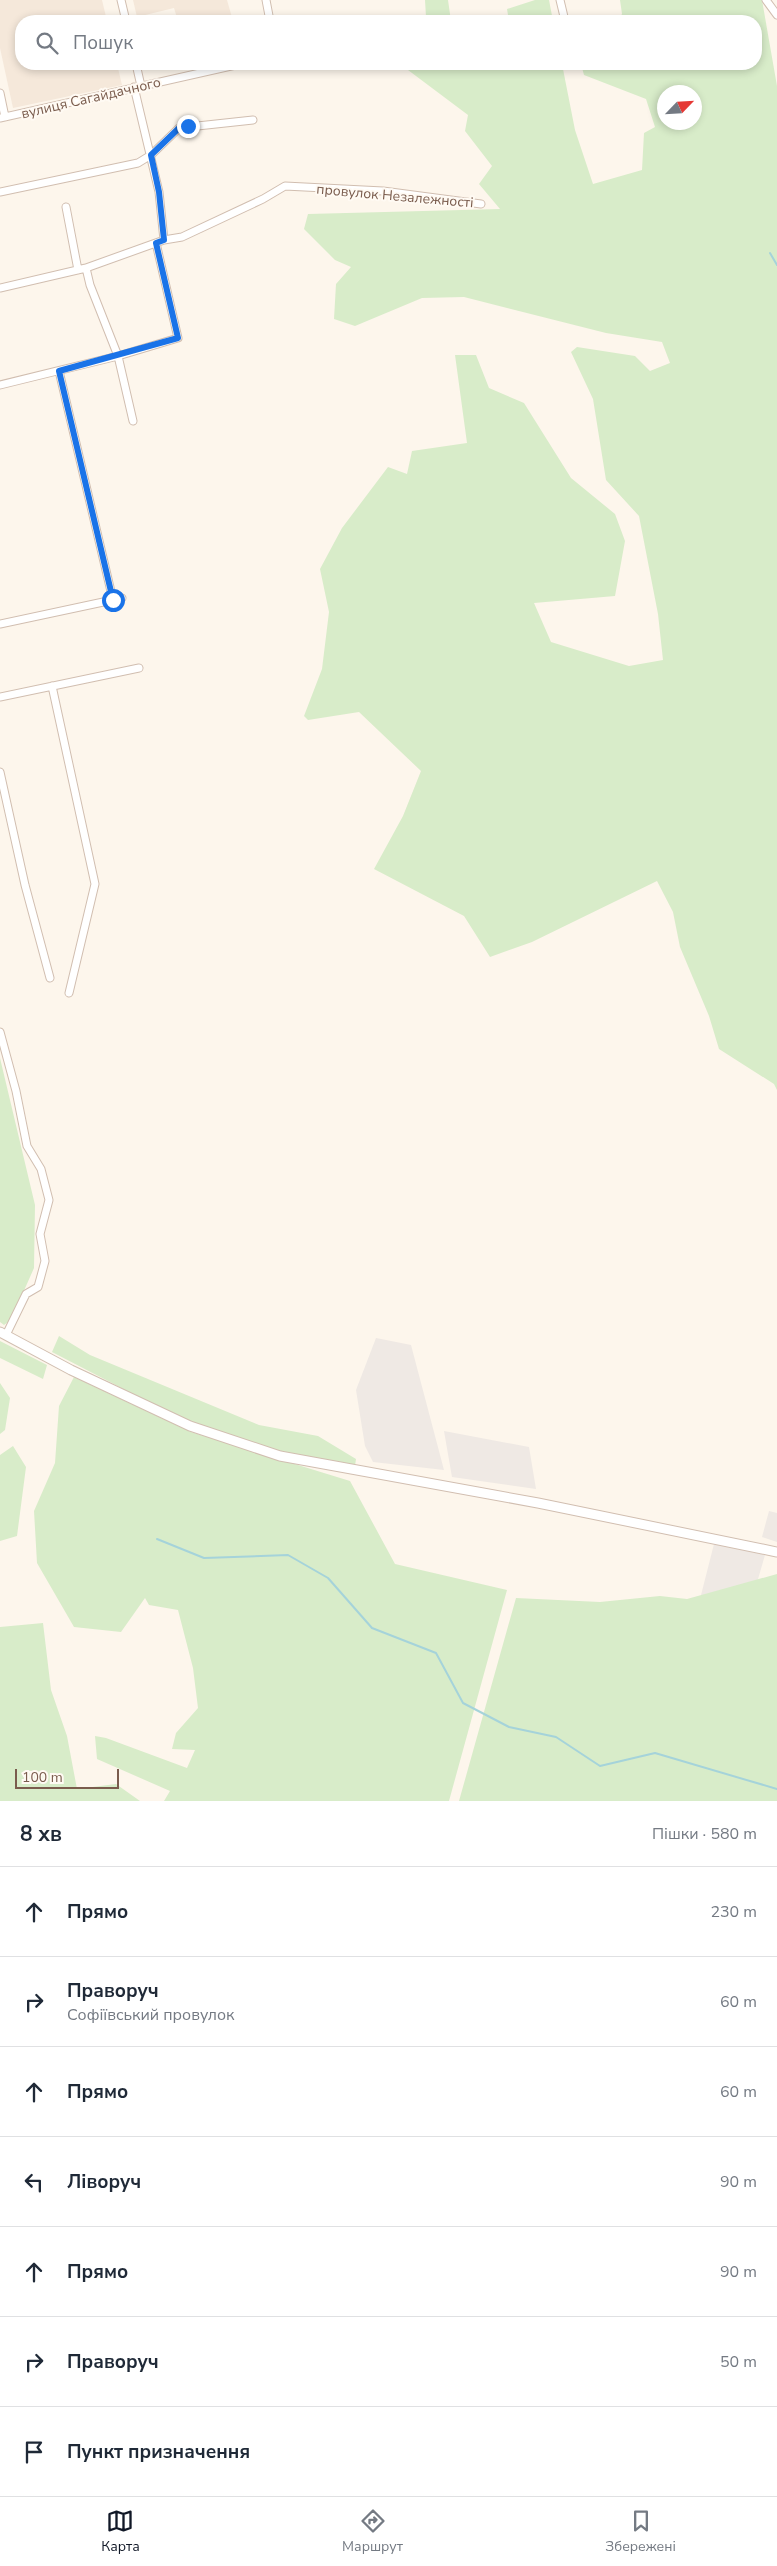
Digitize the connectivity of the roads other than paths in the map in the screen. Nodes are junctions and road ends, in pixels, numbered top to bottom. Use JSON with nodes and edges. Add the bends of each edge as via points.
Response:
{"nodes":[{"id":1,"x":121,"y":0,"type":"edge"},
{"id":2,"x":266,"y":0,"type":"edge"},
{"id":3,"x":560,"y":0,"type":"edge"},
{"id":4,"x":766,"y":0,"type":"edge"},
{"id":5,"x":125,"y":15,"type":"edge"},
{"id":6,"x":269,"y":15,"type":"edge"},
{"id":7,"x":564,"y":15,"type":"edge"},
{"id":8,"x":777,"y":15,"type":"edge"},
{"id":9,"x":136,"y":70,"type":"edge"},
{"id":10,"x":212,"y":70,"type":"edge"},
{"id":11,"x":137,"y":86,"type":"junction"},
{"id":12,"x":0,"y":93,"type":"edge"},
{"id":13,"x":3,"y":118,"type":"edge"},
{"id":14,"x":253,"y":120,"type":"dead end"},
{"id":15,"x":151,"y":155,"type":"junction"},
{"id":16,"x":0,"y":192,"type":"edge"},
{"id":17,"x":481,"y":204,"type":"dead end"},
{"id":18,"x":66,"y":206,"type":"dead end"},
{"id":19,"x":164,"y":240,"type":"junction"},
{"id":20,"x":156,"y":243,"type":"junction"},
{"id":21,"x":82,"y":269,"type":"junction"},
{"id":22,"x":0,"y":288,"type":"edge"},
{"id":23,"x":118,"y":356,"type":"junction"},
{"id":24,"x":59,"y":371,"type":"junction"},
{"id":25,"x":0,"y":385,"type":"edge"},
{"id":26,"x":132,"y":421,"type":"dead end"},
{"id":27,"x":122,"y":598,"type":"dead end"},
{"id":28,"x":113,"y":600,"type":"junction"},
{"id":29,"x":0,"y":624,"type":"edge"},
{"id":30,"x":139,"y":668,"type":"dead end"},
{"id":31,"x":52,"y":686,"type":"junction"},
{"id":32,"x":0,"y":697,"type":"edge"},
{"id":33,"x":0,"y":772,"type":"edge"},
{"id":34,"x":50,"y":978,"type":"dead end"},
{"id":35,"x":69,"y":993,"type":"dead end"},
{"id":36,"x":0,"y":1032,"type":"edge"},
{"id":37,"x":3,"y":1333,"type":"edge"},
{"id":38,"x":777,"y":1552,"type":"edge"}],
"edges":[{"from":1,"to":5,"type":"street"},
{"from":2,"to":6,"type":"street"},
{"from":3,"to":7,"type":"street"},
{"from":4,"to":8,"type":"street"},
{"from":9,"to":11,"type":"street"},
{"from":10,"to":11,"type":"street","name":"вулиця Сагайдачного"},
{"from":11,"to":13,"type":"street","name":"вулиця Сагайдачного"},
{"from":11,"to":15,"type":"street"},
{"from":12,"to":13,"type":"street"},
{"from":14,"to":15,"type":"street","via":[[179,128]]},
{"from":15,"to":16,"type":"street","via":[[138,163]]},
{"from":15,"to":19,"type":"street"},
{"from":17,"to":19,"type":"street","name":"провулок Незалежності","via":[[384,191],[285,186],[182,237]]},
{"from":18,"to":21,"type":"street"},
{"from":19,"to":20,"type":"street","name":"провулок Незалежності"},
{"from":20,"to":21,"type":"street","name":"провулок Незалежності"},
{"from":20,"to":23,"type":"street","via":[[178,338]]},
{"from":21,"to":22,"type":"street","name":"провулок Незалежності"},
{"from":21,"to":23,"type":"street"},
{"from":23,"to":24,"type":"street"},
{"from":23,"to":26,"type":"street"},
{"from":24,"to":25,"type":"street"},
{"from":24,"to":28,"type":"street"},
{"from":27,"to":28,"type":"street"},
{"from":28,"to":29,"type":"street"},
{"from":30,"to":31,"type":"street"},
{"from":31,"to":32,"type":"street"},
{"from":31,"to":35,"type":"street","via":[[95,884]]},
{"from":33,"to":34,"type":"street"},
{"from":36,"to":37,"type":"street","via":[[27,1146],[41,1169],[49,1200],[40,1234],[45,1261],[38,1287],[26,1294]]},
{"from":37,"to":38,"type":"street","via":[[190,1426],[280,1456],[538,1503]]}]}
